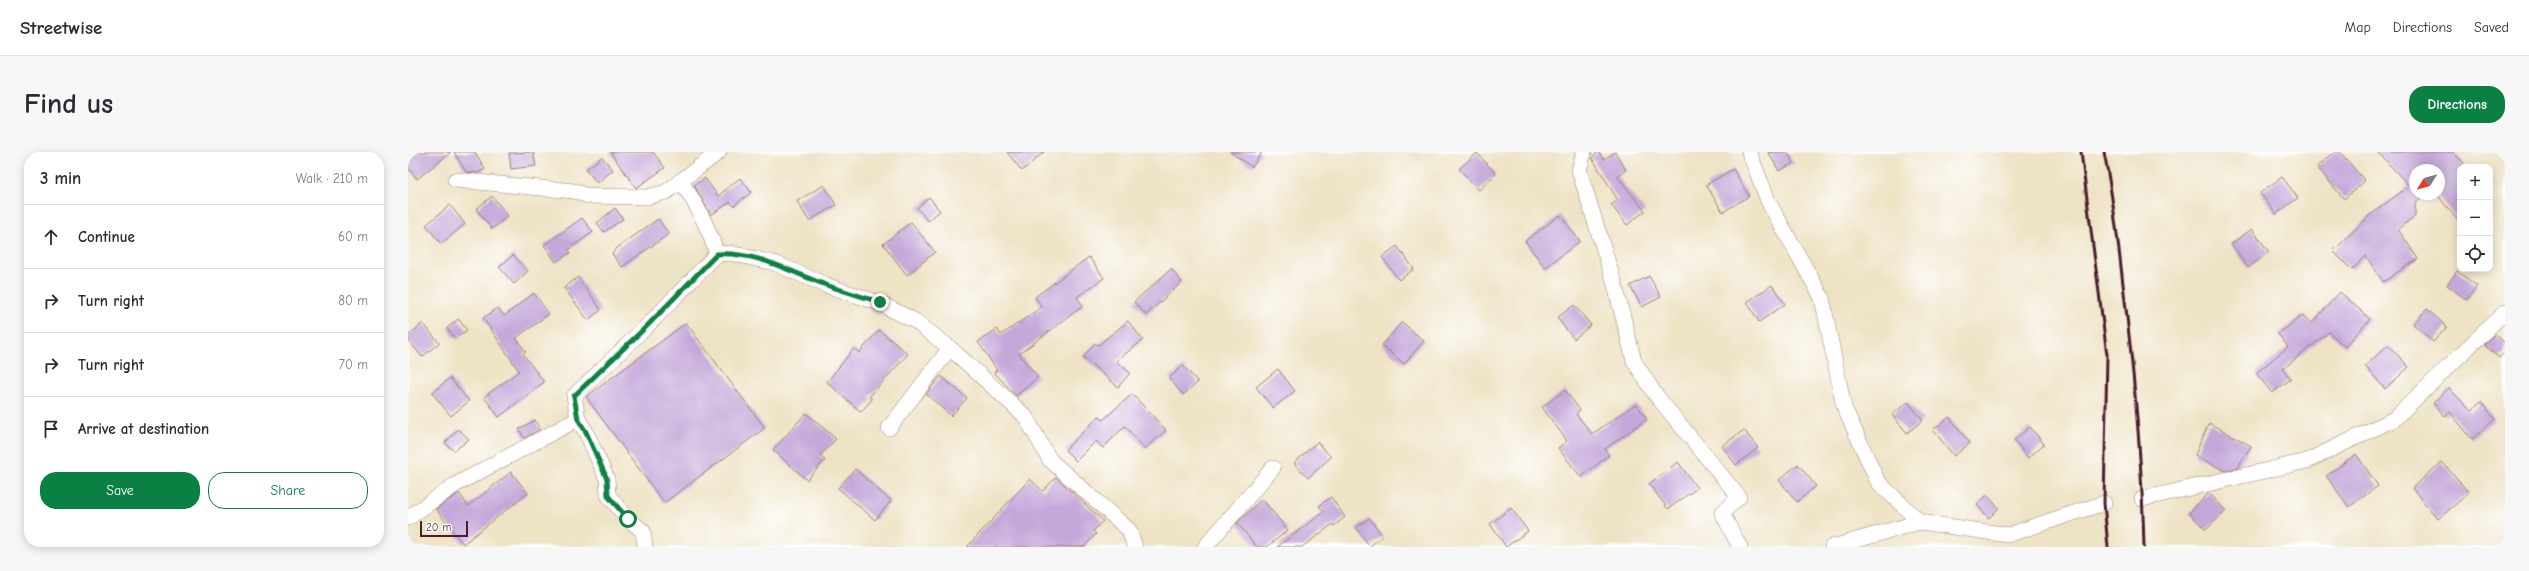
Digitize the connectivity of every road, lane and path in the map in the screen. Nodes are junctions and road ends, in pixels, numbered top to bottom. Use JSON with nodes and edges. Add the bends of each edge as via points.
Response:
{"nodes":[{"id":1,"x":719,"y":152,"type":"edge"},
{"id":2,"x":1584,"y":152,"type":"edge"},
{"id":3,"x":1749,"y":152,"type":"edge"},
{"id":4,"x":455,"y":180,"type":"dead end"},
{"id":5,"x":680,"y":181,"type":"junction"},
{"id":6,"x":717,"y":254,"type":"junction"},
{"id":7,"x":2505,"y":312,"type":"edge"},
{"id":8,"x":950,"y":348,"type":"junction"},
{"id":9,"x":578,"y":419,"type":"junction"},
{"id":10,"x":889,"y":428,"type":"dead end"},
{"id":11,"x":1273,"y":468,"type":"dead end"},
{"id":12,"x":2142,"y":499,"type":"dead end"},
{"id":13,"x":2104,"y":503,"type":"dead end"},
{"id":14,"x":408,"y":518,"type":"edge"},
{"id":15,"x":1920,"y":522,"type":"junction"},
{"id":16,"x":645,"y":547,"type":"edge"},
{"id":17,"x":1135,"y":547,"type":"edge"},
{"id":18,"x":1205,"y":547,"type":"edge"},
{"id":19,"x":1740,"y":547,"type":"edge"},
{"id":20,"x":1832,"y":547,"type":"edge"}],
"edges":[{"from":1,"to":5,"type":"street"},
{"from":2,"to":19,"type":"street","via":[[1579,170],[1615,285],[1634,361],[1655,394],[1739,497],[1722,513]]},
{"from":3,"to":15,"type":"street","via":[[1769,203],[1822,298],[1844,407],[1878,482]]},
{"from":4,"to":5,"type":"street","via":[[609,197],[647,197],[666,192]]},
{"from":5,"to":6,"type":"street","via":[[706,223]]},
{"from":6,"to":8,"type":"street","via":[[730,254],[774,263],[826,285],[880,302],[915,321]]},
{"from":6,"to":9,"type":"street","via":[[574,396]]},
{"from":7,"to":12,"type":"street","via":[[2394,419],[2307,461]]},
{"from":8,"to":10,"type":"street"},
{"from":8,"to":17,"type":"street","via":[[1025,416],[1050,460],[1129,530]]},
{"from":9,"to":14,"type":"street","via":[[456,485]]},
{"from":9,"to":16,"type":"street","via":[[607,479],[608,496],[628,519],[643,531]]},
{"from":11,"to":18,"type":"street"},
{"from":13,"to":15,"type":"street","via":[[2008,535]]},
{"from":15,"to":20,"type":"street"}]}
